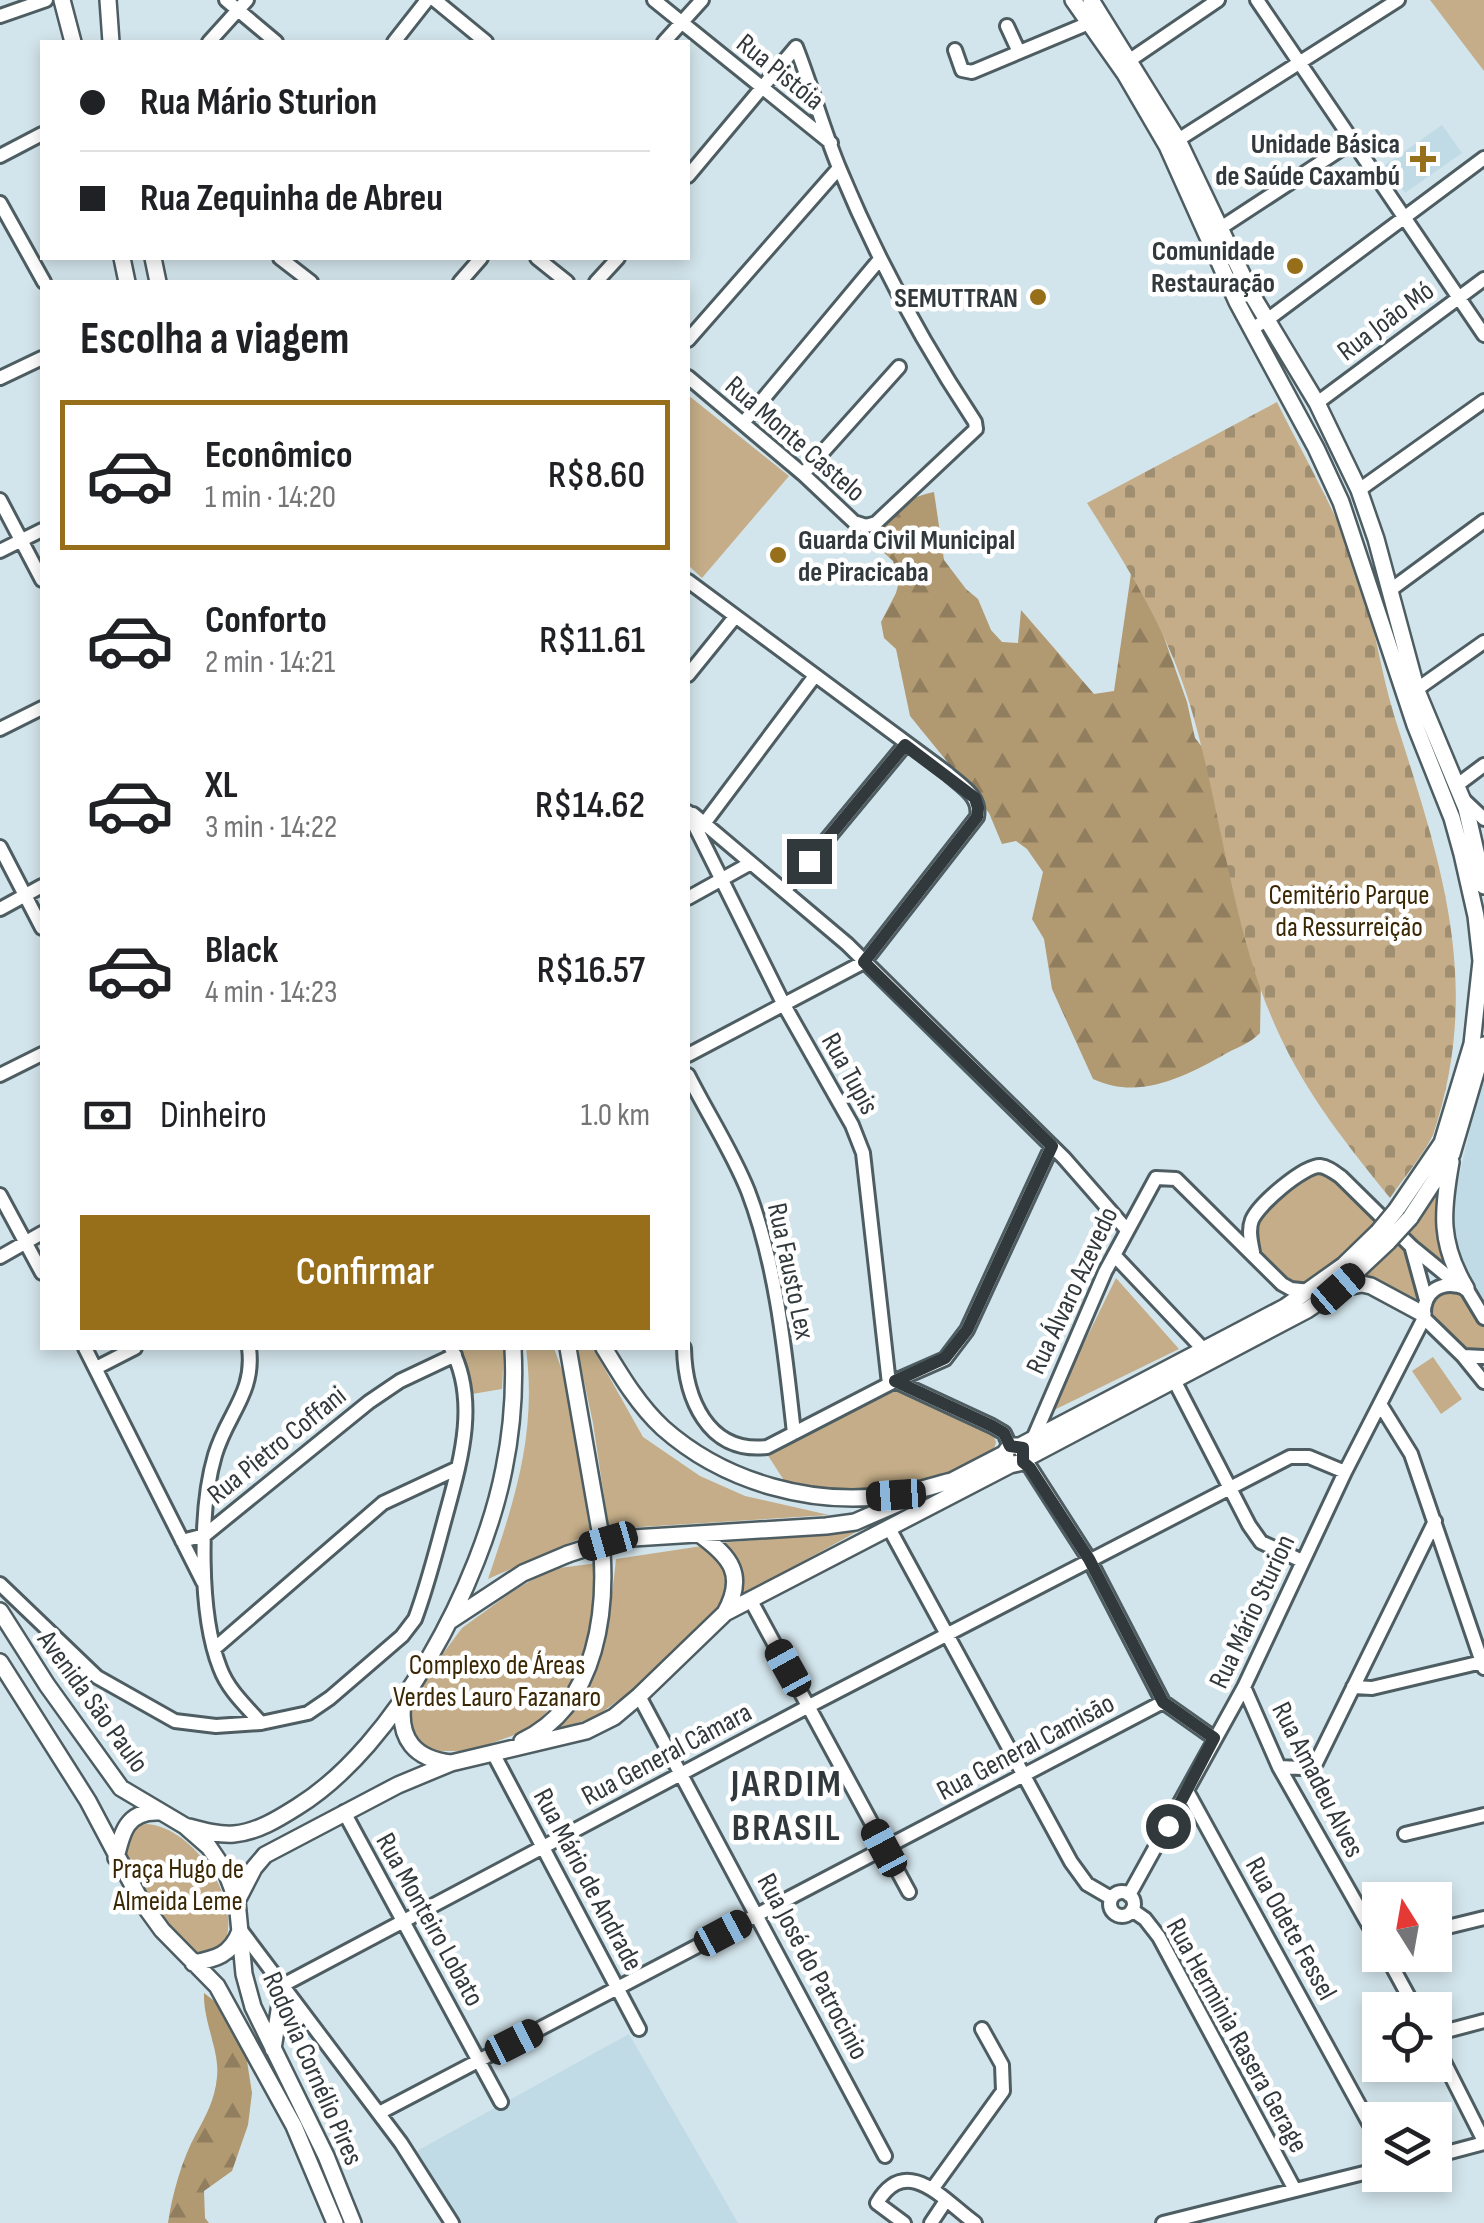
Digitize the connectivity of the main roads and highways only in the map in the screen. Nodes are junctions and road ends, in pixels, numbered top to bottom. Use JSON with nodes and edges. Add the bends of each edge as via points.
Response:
{"nodes":[{"id":1,"x":62,"y":0,"type":"edge"},
{"id":2,"x":108,"y":0,"type":"edge"},
{"id":3,"x":1073,"y":0,"type":"edge"},
{"id":4,"x":1092,"y":0,"type":"edge"},
{"id":5,"x":72,"y":40,"type":"edge"},
{"id":6,"x":111,"y":40,"type":"edge"},
{"id":7,"x":1172,"y":143,"type":"junction"},
{"id":8,"x":1412,"y":692,"type":"junction"},
{"id":9,"x":1475,"y":852,"type":"edge"},
{"id":10,"x":1484,"y":886,"type":"edge"},
{"id":11,"x":1484,"y":1045,"type":"edge"},
{"id":12,"x":1452,"y":1154,"type":"junction"},
{"id":13,"x":1404,"y":1213,"type":"junction"},
{"id":14,"x":1383,"y":1237,"type":"junction"},
{"id":15,"x":1462,"y":1286,"type":"road end"},
{"id":16,"x":1338,"y":1289,"type":"junction"},
{"id":17,"x":1424,"y":1311,"type":"road end"},
{"id":18,"x":514,"y":1350,"type":"edge"},
{"id":19,"x":568,"y":1350,"type":"edge"},
{"id":20,"x":605,"y":1350,"type":"edge"},
{"id":21,"x":1018,"y":1453,"type":"junction"},
{"id":22,"x":954,"y":1480,"type":"junction"},
{"id":23,"x":698,"y":1534,"type":"junction"},
{"id":24,"x":0,"y":1611,"type":"edge"},
{"id":25,"x":726,"y":1613,"type":"junction"},
{"id":26,"x":444,"y":1625,"type":"junction"},
{"id":27,"x":0,"y":1662,"type":"edge"},
{"id":28,"x":404,"y":1698,"type":"junction"},
{"id":29,"x":496,"y":1752,"type":"junction"},
{"id":30,"x":451,"y":1763,"type":"junction"},
{"id":31,"x":158,"y":1812,"type":"junction"},
{"id":32,"x":185,"y":1826,"type":"junction"},
{"id":33,"x":116,"y":1858,"type":"junction"},
{"id":34,"x":237,"y":1901,"type":"junction"},
{"id":35,"x":240,"y":1930,"type":"junction"},
{"id":36,"x":193,"y":1962,"type":"junction"},
{"id":37,"x":284,"y":1986,"type":"road end"},
{"id":38,"x":273,"y":2049,"type":"junction"},
{"id":39,"x":335,"y":2223,"type":"edge"},
{"id":40,"x":353,"y":2223,"type":"edge"}],
"edges":[{"from":1,"to":5,"type":"main road"},
{"from":2,"to":6,"type":"main road"},
{"from":3,"to":7,"type":"main road"},
{"from":4,"to":7,"type":"main road"},
{"from":7,"to":8,"type":"main road","via":[[1206,238],[1342,502]]},
{"from":7,"to":8,"type":"main road","via":[[1359,490]]},
{"from":8,"to":9,"type":"main road"},
{"from":8,"to":9,"type":"main road","via":[[1459,792]]},
{"from":9,"to":10,"type":"main road"},
{"from":9,"to":13,"type":"main road","via":[[1480,961],[1472,1044],[1442,1142]]},
{"from":11,"to":12,"type":"main road"},
{"from":12,"to":13,"type":"main road"},
{"from":12,"to":15,"type":"main road","via":[[1444,1240]]},
{"from":13,"to":14,"type":"main road","bridge":true},
{"from":14,"to":16,"type":"main road"},
{"from":14,"to":21,"type":"main road","via":[[1286,1307]]},
{"from":16,"to":17,"type":"main road","via":[[1371,1286]]},
{"from":16,"to":21,"type":"main road","via":[[1174,1380]]},
{"from":18,"to":26,"type":"main road","via":[[504,1473],[478,1556]]},
{"from":19,"to":29,"type":"main road","via":[[604,1560],[602,1618],[579,1686],[561,1713],[536,1735]]},
{"from":20,"to":22,"type":"main road","via":[[664,1428],[735,1474],[812,1496],[854,1498]]},
{"from":21,"to":22,"type":"main road"},
{"from":21,"to":25,"type":"main road"},
{"from":22,"to":23,"type":"main road","via":[[855,1522]]},
{"from":23,"to":25,"type":"main road","via":[[732,1567],[734,1596]]},
{"from":23,"to":26,"type":"main road","bridge":true,"via":[[608,1541],[568,1554],[523,1573]]},
{"from":24,"to":31,"type":"main road","name":"Avenida São Paulo","via":[[122,1788]]},
{"from":25,"to":29,"type":"main road","via":[[614,1717],[586,1731]]},
{"from":26,"to":28,"type":"main road"},
{"from":27,"to":33,"type":"main road","name":"Avenida São Paulo"},
{"from":28,"to":30,"type":"main road","via":[[406,1740],[420,1754]]},
{"from":28,"to":32,"type":"main road","via":[[351,1766],[280,1818],[234,1834]]},
{"from":29,"to":30,"type":"main road"},
{"from":30,"to":34,"type":"main road","via":[[265,1855]]},
{"from":31,"to":32,"type":"main road","name":"Avenida São Paulo"},
{"from":31,"to":33,"type":"main road","via":[[134,1816]]},
{"from":32,"to":34,"type":"main road","via":[[226,1872]]},
{"from":33,"to":36,"type":"main road","name":"Avenida São Paulo","via":[[140,1901]]},
{"from":34,"to":35,"type":"main road","name":"Rodovia Cornélio Pires"},
{"from":35,"to":36,"type":"main road","via":[[221,1957]]},
{"from":35,"to":38,"type":"main road","name":"Rodovia Cornélio Pires","via":[[248,1990]]},
{"from":36,"to":39,"type":"main road","name":"Rodovia Cornélio Pires","via":[[218,1986],[294,2126]]},
{"from":37,"to":38,"type":"main road"},
{"from":38,"to":40,"type":"main road","name":"Rodovia Cornélio Pires"}]}
